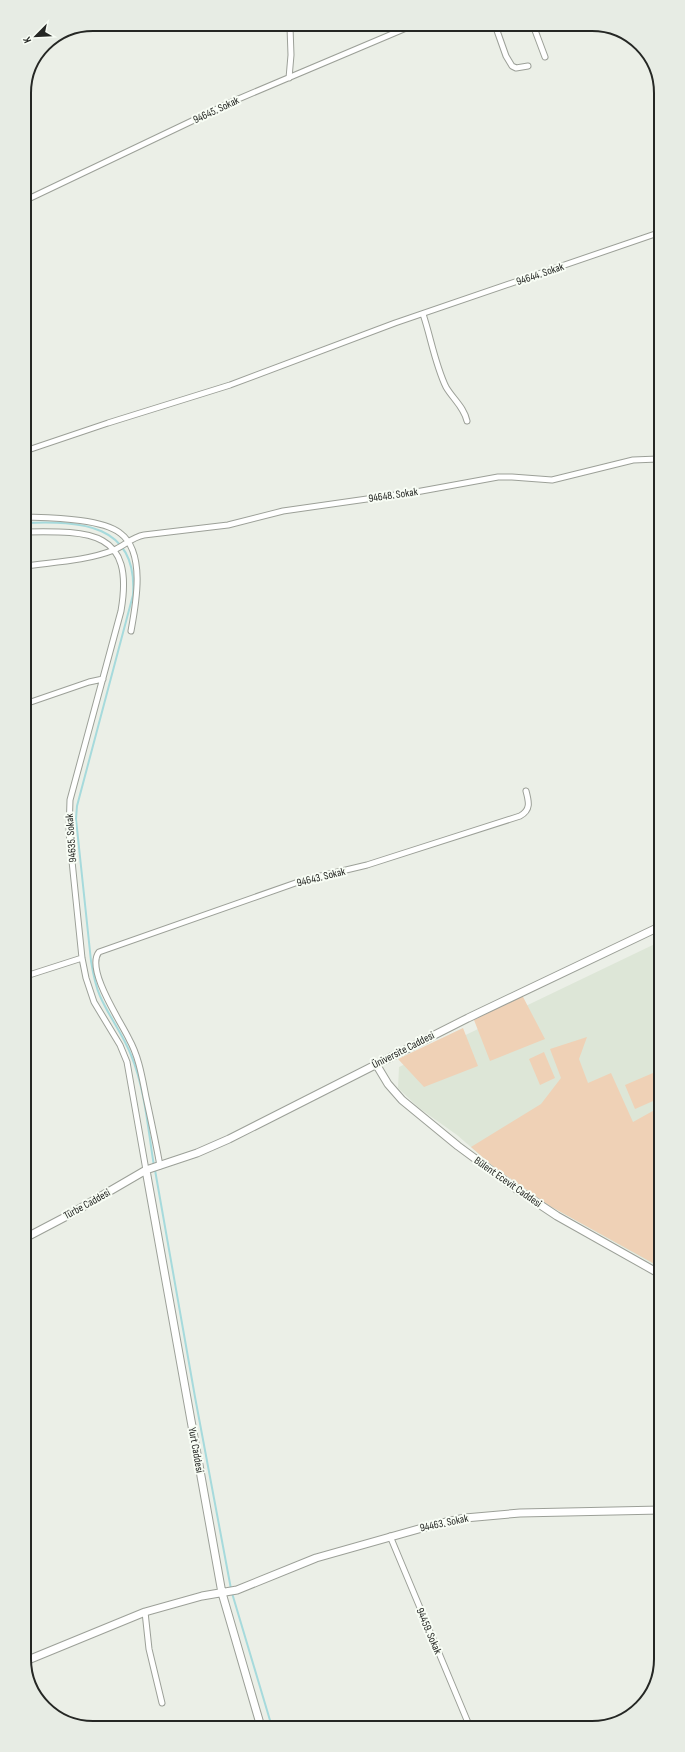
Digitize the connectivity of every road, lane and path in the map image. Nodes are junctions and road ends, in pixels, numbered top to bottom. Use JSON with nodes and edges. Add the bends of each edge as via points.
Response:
{"nodes":[{"id":1,"x":290,"y":31,"type":"edge"},
{"id":2,"x":399,"y":31,"type":"edge"},
{"id":3,"x":497,"y":31,"type":"edge"},
{"id":4,"x":535,"y":31,"type":"edge"},
{"id":5,"x":545,"y":57,"type":"dead end"},
{"id":6,"x":528,"y":66,"type":"dead end"},
{"id":7,"x":289,"y":78,"type":"junction"},
{"id":8,"x":31,"y":198,"type":"edge"},
{"id":9,"x":654,"y":234,"type":"edge"},
{"id":10,"x":423,"y":314,"type":"junction"},
{"id":11,"x":467,"y":421,"type":"dead end"},
{"id":12,"x":31,"y":449,"type":"edge"},
{"id":13,"x":654,"y":459,"type":"edge"},
{"id":14,"x":31,"y":518,"type":"edge"},
{"id":15,"x":31,"y":532,"type":"edge"},
{"id":16,"x":128,"y":541,"type":"junction"},
{"id":17,"x":115,"y":550,"type":"junction"},
{"id":18,"x":31,"y":565,"type":"edge"},
{"id":19,"x":131,"y":631,"type":"dead end"},
{"id":20,"x":103,"y":679,"type":"junction"},
{"id":21,"x":31,"y":702,"type":"edge"},
{"id":22,"x":526,"y":791,"type":"dead end"},
{"id":23,"x":654,"y":929,"type":"edge"},
{"id":24,"x":82,"y":958,"type":"junction"},
{"id":25,"x":31,"y":974,"type":"edge"},
{"id":26,"x":376,"y":1064,"type":"junction"},
{"id":27,"x":160,"y":1166,"type":"junction"},
{"id":28,"x":146,"y":1170,"type":"junction"},
{"id":29,"x":31,"y":1234,"type":"edge"},
{"id":30,"x":654,"y":1271,"type":"edge"},
{"id":31,"x":654,"y":1510,"type":"edge"},
{"id":32,"x":390,"y":1536,"type":"junction"},
{"id":33,"x":222,"y":1593,"type":"junction"},
{"id":34,"x":145,"y":1612,"type":"junction"},
{"id":35,"x":31,"y":1659,"type":"edge"},
{"id":36,"x":162,"y":1703,"type":"dead end"},
{"id":37,"x":259,"y":1721,"type":"edge"},
{"id":38,"x":467,"y":1721,"type":"edge"}],
"edges":[{"from":1,"to":7,"type":"street"},
{"from":2,"to":7,"type":"street","name":"94645. Sokak"},
{"from":3,"to":6,"type":"street","via":[[510,63],[516,68]]},
{"from":4,"to":5,"type":"street"},
{"from":7,"to":8,"type":"street","name":"94645. Sokak","via":[[236,100]]},
{"from":9,"to":10,"type":"street","name":"94644. Sokak"},
{"from":10,"to":11,"type":"street","via":[[440,372],[447,389],[462,407]]},
{"from":10,"to":12,"type":"street","name":"94644. Sokak","via":[[230,385]]},
{"from":13,"to":16,"type":"street","name":"94648. Sokak","via":[[633,460],[552,480],[512,477],[483,479],[416,492],[283,511],[228,524],[144,535]]},
{"from":14,"to":16,"type":"street","via":[[98,524],[120,532]]},
{"from":15,"to":17,"type":"street","via":[[77,532],[92,535],[104,540]]},
{"from":16,"to":17,"type":"street","name":"94648. Sokak"},
{"from":16,"to":19,"type":"street","via":[[138,582]]},
{"from":17,"to":18,"type":"street"},
{"from":17,"to":20,"type":"street","name":"94635. Sokak","via":[[124,574],[124,594]]},
{"from":20,"to":21,"type":"street"},
{"from":20,"to":24,"type":"street","name":"94635. Sokak","via":[[68,810]]},
{"from":22,"to":27,"type":"street","name":"94643. Sokak","via":[[529,808],[520,816],[367,865],[320,875],[277,889],[109,948],[97,955],[98,972],[105,994],[137,1055]]},
{"from":23,"to":26,"type":"street","name":"Üniversite Caddesi"},
{"from":24,"to":25,"type":"street"},
{"from":24,"to":28,"type":"street","name":"94635. Sokak","via":[[94,1002],[120,1045],[127,1062]]},
{"from":26,"to":27,"type":"street","name":"Üniversite Caddesi","via":[[229,1139]]},
{"from":26,"to":30,"type":"street","name":"Bülent Ecevit Caddesi","via":[[402,1100],[458,1146],[557,1216]]},
{"from":27,"to":28,"type":"street","name":"Üniversite Caddesi"},
{"from":28,"to":29,"type":"street","name":"Türbe Caddesi"},
{"from":28,"to":33,"type":"street","name":"Yurt Caddesi"},
{"from":31,"to":32,"type":"street","name":"94463. Sokak","via":[[493,1515],[455,1520]]},
{"from":32,"to":33,"type":"street","name":"94463. Sokak","via":[[316,1558],[237,1590]]},
{"from":32,"to":38,"type":"street","name":"94459. Sokak"},
{"from":33,"to":34,"type":"street","name":"94463. Sokak"},
{"from":33,"to":37,"type":"street","name":"Yurt Caddesi"},
{"from":34,"to":35,"type":"street","name":"94463. Sokak"},
{"from":34,"to":36,"type":"street","via":[[149,1649]]}]}
